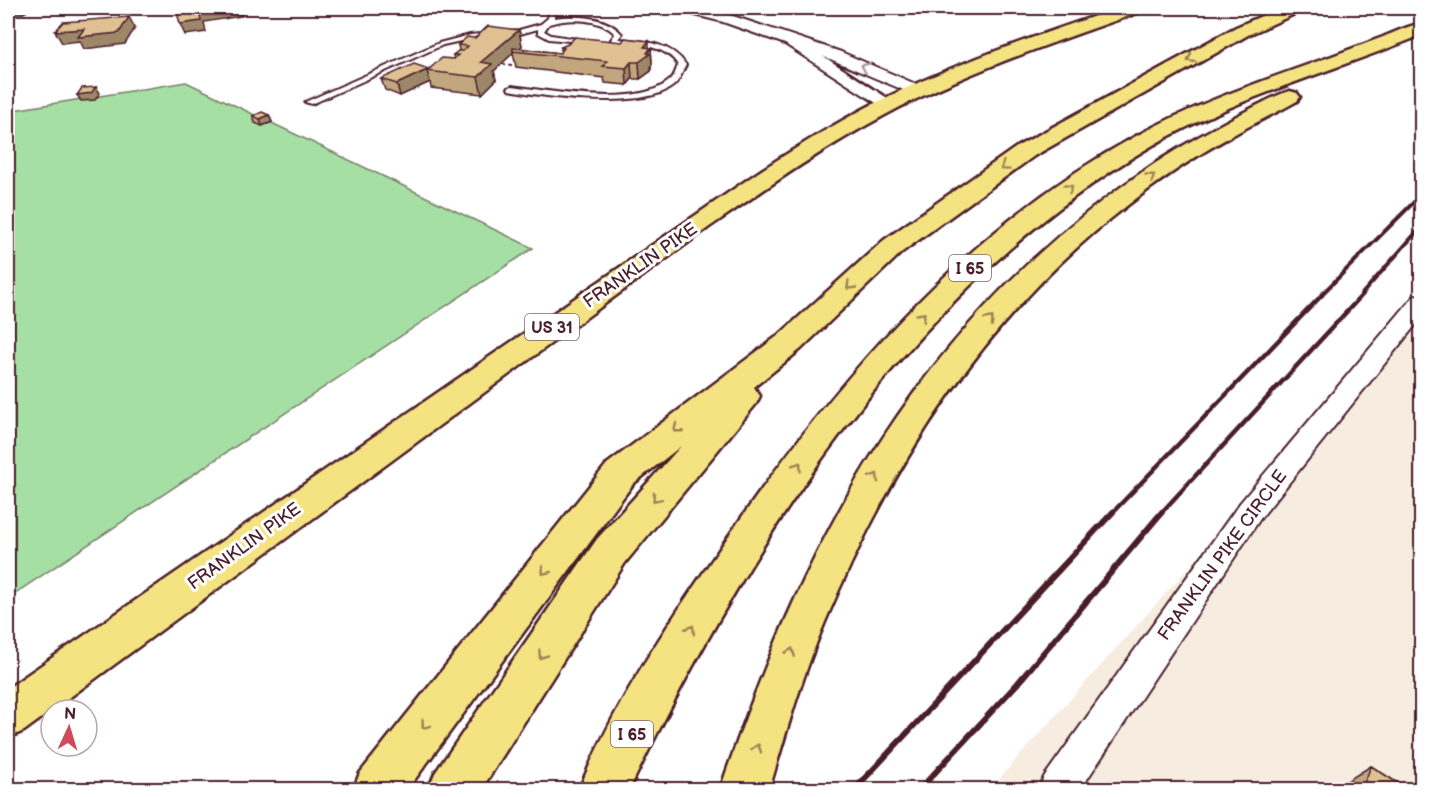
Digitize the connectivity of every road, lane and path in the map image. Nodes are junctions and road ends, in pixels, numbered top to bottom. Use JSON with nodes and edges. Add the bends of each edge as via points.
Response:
{"nodes":[{"id":1,"x":8,"y":8,"type":"edge"},
{"id":2,"x":22,"y":8,"type":"edge"},
{"id":3,"x":684,"y":8,"type":"edge"},
{"id":4,"x":1134,"y":8,"type":"edge"},
{"id":5,"x":1293,"y":8,"type":"edge"},
{"id":6,"x":553,"y":9,"type":"edge"},
{"id":7,"x":579,"y":19,"type":"junction"},
{"id":8,"x":545,"y":23,"type":"junction"},
{"id":9,"x":1422,"y":28,"type":"edge"},
{"id":10,"x":1391,"y":40,"type":"junction"},
{"id":11,"x":614,"y":41,"type":"junction"},
{"id":12,"x":790,"y":41,"type":"junction"},
{"id":13,"x":503,"y":64,"type":"edge"},
{"id":14,"x":525,"y":67,"type":"edge"},
{"id":15,"x":512,"y":88,"type":"dead end"},
{"id":16,"x":919,"y":91,"type":"junction"},
{"id":17,"x":309,"y":102,"type":"dead end"},
{"id":18,"x":890,"y":105,"type":"junction"},
{"id":19,"x":1422,"y":301,"type":"edge"},
{"id":20,"x":790,"y":342,"type":"junction"},
{"id":21,"x":8,"y":716,"type":"edge"},
{"id":22,"x":377,"y":789,"type":"edge"},
{"id":23,"x":452,"y":789,"type":"edge"},
{"id":24,"x":603,"y":789,"type":"edge"},
{"id":25,"x":744,"y":789,"type":"edge"},
{"id":26,"x":1057,"y":789,"type":"edge"}],
"edges":[{"from":1,"to":2,"type":"street"},
{"from":3,"to":12,"type":"street"},
{"from":4,"to":16,"type":"main road","name":"FRANKLIN PIKE","number":"US 31","via":[[1021,48]]},
{"from":5,"to":20,"type":"main road","one_way":true,"via":[[1242,31],[1026,151],[892,246]]},
{"from":6,"to":7,"type":"lane"},
{"from":6,"to":8,"type":"lane","via":[[553,16]]},
{"from":7,"to":8,"type":"lane","via":[[560,18]]},
{"from":7,"to":11,"type":"lane","via":[[615,29],[619,34]]},
{"from":8,"to":11,"type":"lane","via":[[540,33],[555,39],[611,44]]},
{"from":8,"to":17,"type":"lane","via":[[520,32],[441,44]]},
{"from":9,"to":10,"type":"main road","number":"I 65"},
{"from":24,"to":10,"type":"main road","number":"I 65","one_way":true,"via":[[660,679],[746,541],[830,423],[920,318],[994,247],[1078,182],[1158,133],[1241,96]]},
{"from":25,"to":10,"type":"main road","one_way":true,"via":[[809,606],[857,507],[927,399],[972,341],[1011,296],[1073,237],[1163,168]]},
{"from":11,"to":15,"type":"lane","via":[[676,55],[682,70],[665,87],[627,98],[592,98]]},
{"from":16,"to":12,"type":"street","one_way":true,"via":[[836,55]]},
{"from":12,"to":18,"type":"street"},
{"from":13,"to":14,"type":"path"},
{"from":16,"to":18,"type":"main road","name":"FRANKLIN PIKE","number":"US 31"},
{"from":18,"to":21,"type":"main road","name":"FRANKLIN PIKE","number":"US 31","via":[[804,152],[699,223]]},
{"from":19,"to":26,"type":"street","name":"FRANKLIN PIKE CIRCLE","via":[[1250,510]]},
{"from":20,"to":22,"type":"main road","one_way":true,"via":[[620,474]]},
{"from":20,"to":23,"type":"main road","one_way":true,"via":[[611,551]]}]}
